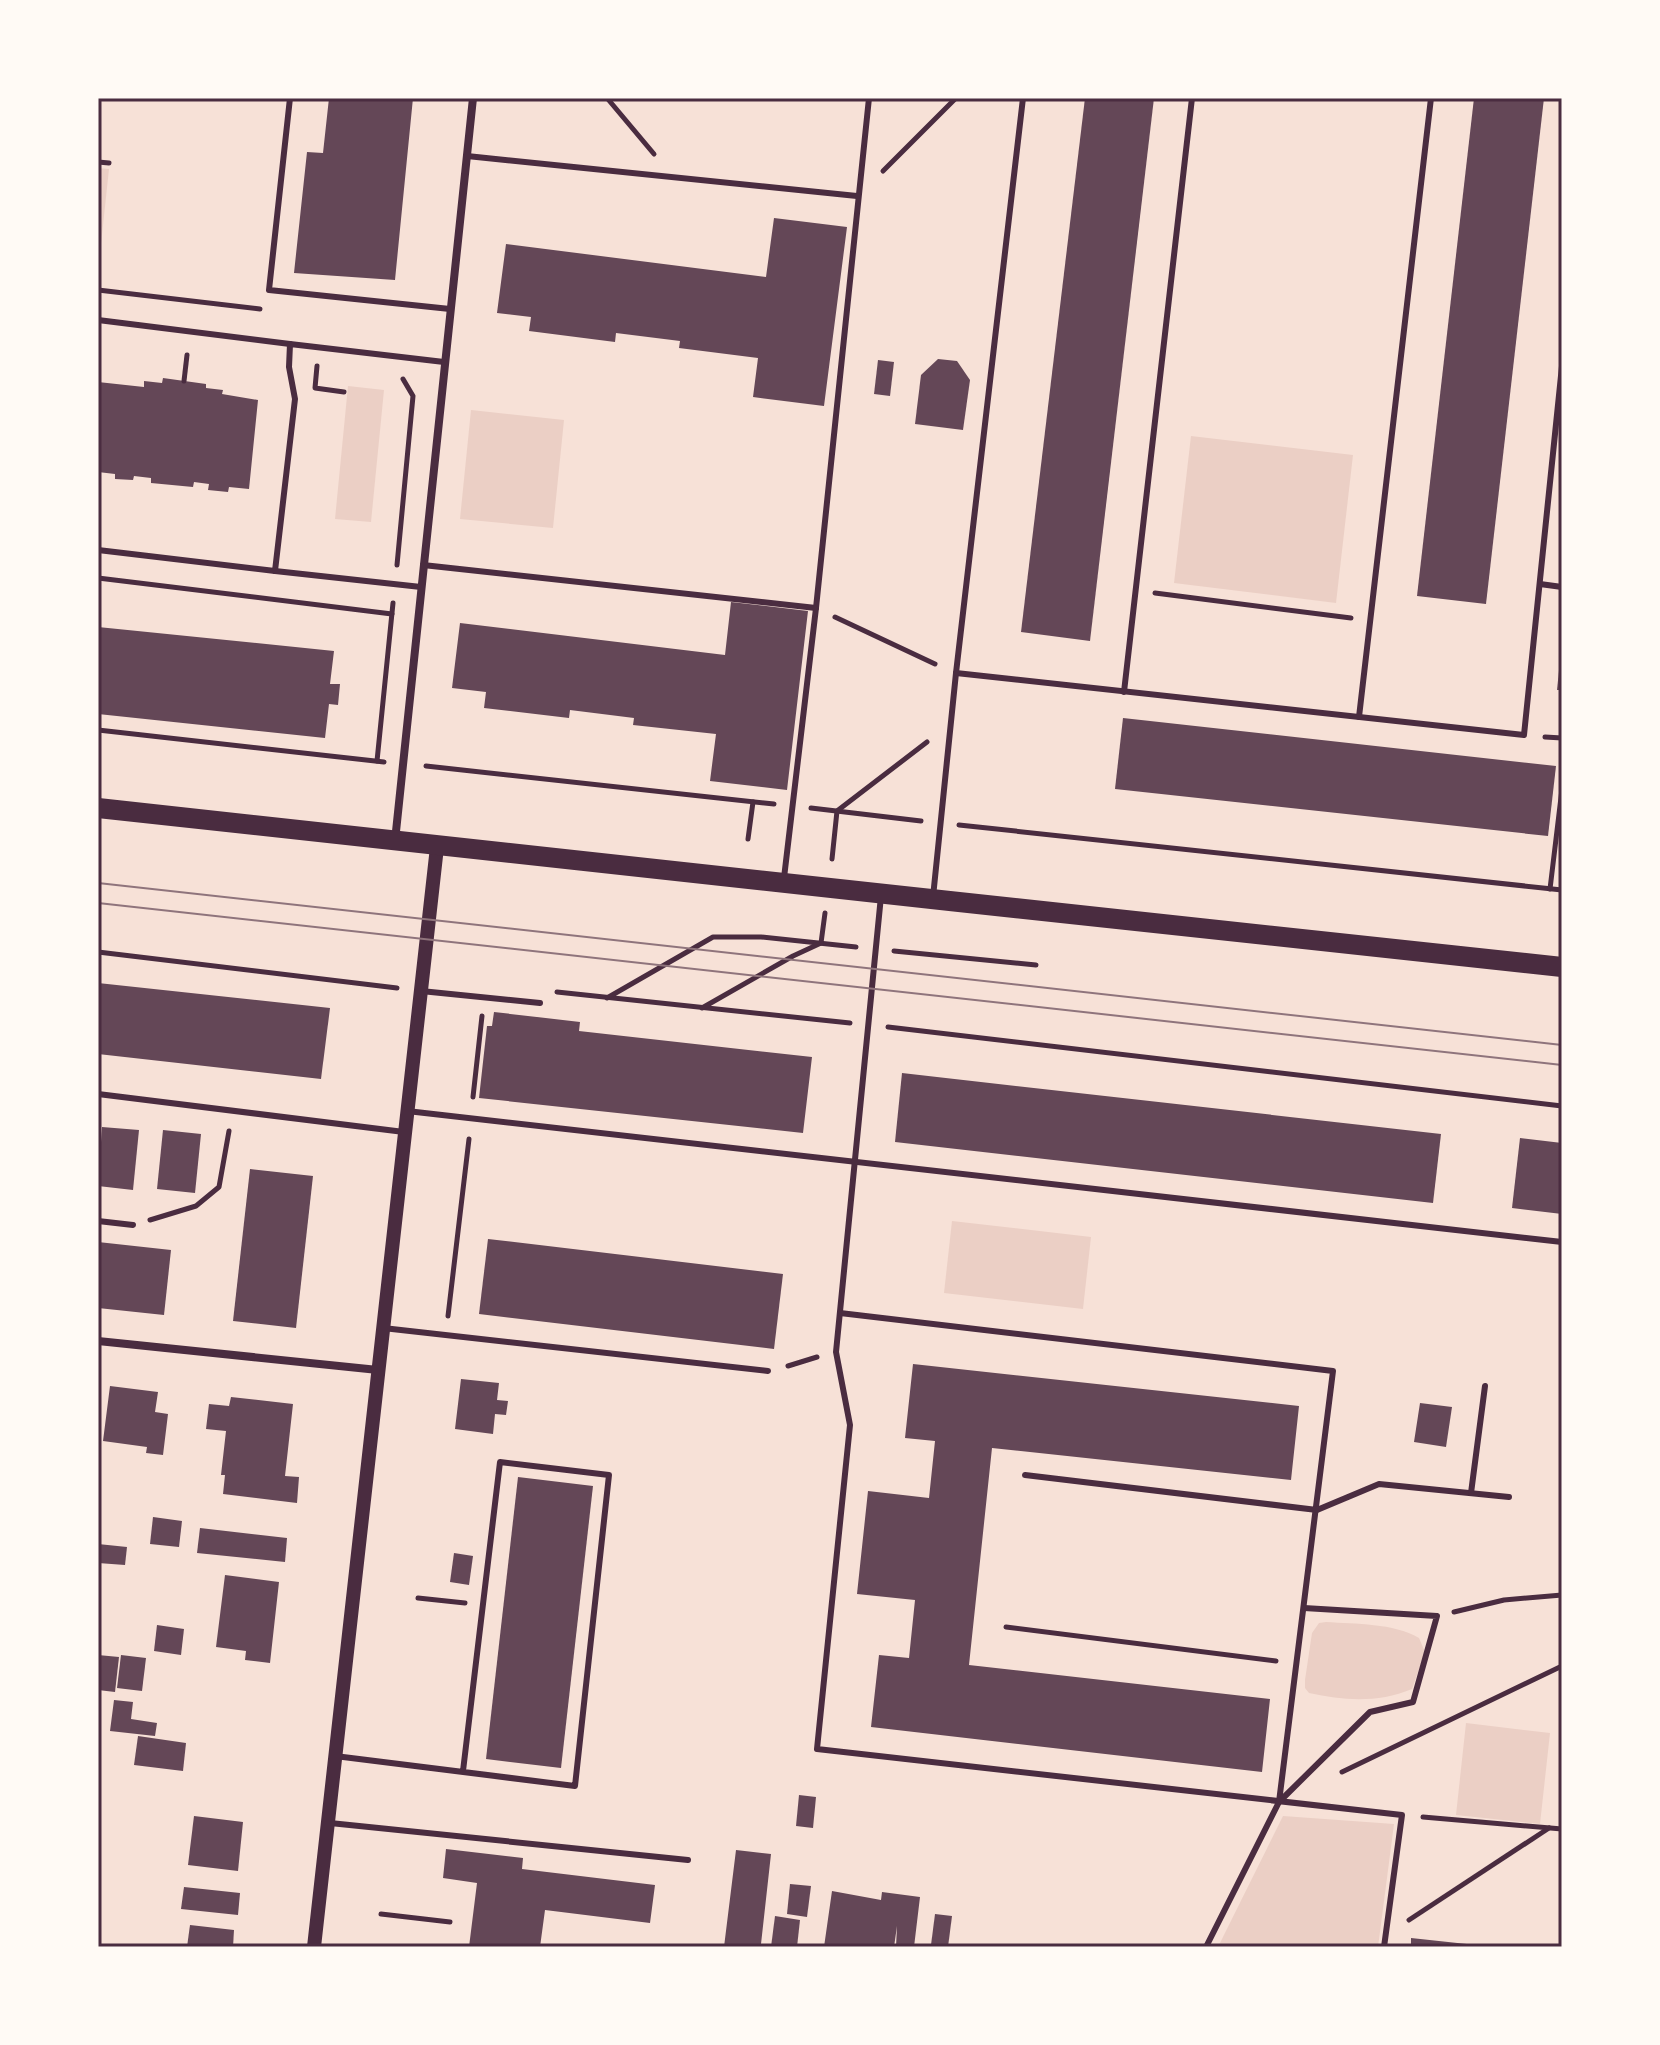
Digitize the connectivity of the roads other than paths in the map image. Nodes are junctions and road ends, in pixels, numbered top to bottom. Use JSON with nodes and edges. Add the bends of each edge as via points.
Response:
{"nodes":[{"id":1,"x":290,"y":98,"type":"edge"},
{"id":2,"x":473,"y":98,"type":"edge"},
{"id":3,"x":869,"y":98,"type":"edge"},
{"id":4,"x":1023,"y":98,"type":"edge"},
{"id":5,"x":1192,"y":98,"type":"edge"},
{"id":6,"x":1431,"y":98,"type":"edge"},
{"id":7,"x":467,"y":156,"type":"junction"},
{"id":8,"x":857,"y":196,"type":"junction"},
{"id":9,"x":450,"y":309,"type":"junction"},
{"id":10,"x":98,"y":320,"type":"edge"},
{"id":11,"x":290,"y":344,"type":"junction"},
{"id":12,"x":444,"y":362,"type":"junction"},
{"id":13,"x":1562,"y":366,"type":"edge"},
{"id":14,"x":98,"y":550,"type":"edge"},
{"id":15,"x":423,"y":565,"type":"junction"},
{"id":16,"x":275,"y":571,"type":"junction"},
{"id":17,"x":1540,"y":584,"type":"junction"},
{"id":18,"x":421,"y":587,"type":"junction"},
{"id":19,"x":1562,"y":587,"type":"edge"},
{"id":20,"x":816,"y":608,"type":"junction"},
{"id":21,"x":956,"y":673,"type":"junction"},
{"id":22,"x":1124,"y":692,"type":"junction"},
{"id":23,"x":1359,"y":717,"type":"junction"},
{"id":24,"x":98,"y":808,"type":"edge"},
{"id":25,"x":395,"y":842,"type":"junction"},
{"id":26,"x":437,"y":847,"type":"junction"},
{"id":27,"x":784,"y":882,"type":"junction"},
{"id":28,"x":882,"y":893,"type":"junction"},
{"id":29,"x":933,"y":898,"type":"junction"},
{"id":30,"x":1562,"y":967,"type":"edge"},
{"id":31,"x":421,"y":991,"type":"junction"},
{"id":32,"x":540,"y":1003,"type":"dead end"},
{"id":33,"x":98,"y":1094,"type":"edge"},
{"id":34,"x":407,"y":1111,"type":"junction"},
{"id":35,"x":405,"y":1132,"type":"junction"},
{"id":36,"x":855,"y":1162,"type":"junction"},
{"id":37,"x":98,"y":1221,"type":"edge"},
{"id":38,"x":133,"y":1225,"type":"road end"},
{"id":39,"x":1562,"y":1242,"type":"edge"},
{"id":40,"x":840,"y":1313,"type":"junction"},
{"id":41,"x":383,"y":1328,"type":"junction"},
{"id":42,"x":98,"y":1341,"type":"edge"},
{"id":43,"x":378,"y":1370,"type":"junction"},
{"id":44,"x":768,"y":1371,"type":"road end"},
{"id":45,"x":1485,"y":1386,"type":"dead end"},
{"id":46,"x":1025,"y":1475,"type":"dead end"},
{"id":47,"x":1471,"y":1493,"type":"junction"},
{"id":48,"x":1509,"y":1497,"type":"dead end"},
{"id":49,"x":1317,"y":1510,"type":"junction"},
{"id":50,"x":1304,"y":1608,"type":"junction"},
{"id":51,"x":334,"y":1756,"type":"junction"},
{"id":52,"x":463,"y":1771,"type":"junction"},
{"id":53,"x":1279,"y":1802,"type":"junction"},
{"id":54,"x":327,"y":1823,"type":"junction"},
{"id":55,"x":688,"y":1860,"type":"dead end"},
{"id":56,"x":314,"y":1947,"type":"edge"},
{"id":57,"x":1206,"y":1947,"type":"edge"},
{"id":58,"x":1384,"y":1947,"type":"edge"}],
"edges":[{"from":1,"to":9,"type":"lane","via":[[269,290]]},
{"from":2,"to":7,"type":"street"},
{"from":3,"to":8,"type":"lane"},
{"from":4,"to":21,"type":"lane"},
{"from":5,"to":22,"type":"lane"},
{"from":6,"to":23,"type":"lane"},
{"from":7,"to":8,"type":"lane"},
{"from":7,"to":9,"type":"street"},
{"from":8,"to":20,"type":"lane"},
{"from":9,"to":12,"type":"street"},
{"from":10,"to":11,"type":"lane"},
{"from":11,"to":12,"type":"lane"},
{"from":11,"to":16,"type":"lane","via":[[295,399]]},
{"from":12,"to":15,"type":"street"},
{"from":13,"to":17,"type":"lane"},
{"from":14,"to":16,"type":"lane"},
{"from":15,"to":18,"type":"street"},
{"from":15,"to":20,"type":"lane"},
{"from":16,"to":18,"type":"lane"},
{"from":17,"to":19,"type":"lane"},
{"from":17,"to":23,"type":"lane","via":[[1524,735]]},
{"from":18,"to":25,"type":"street"},
{"from":20,"to":27,"type":"lane"},
{"from":21,"to":22,"type":"lane"},
{"from":21,"to":29,"type":"lane"},
{"from":22,"to":23,"type":"lane"},
{"from":24,"to":25,"type":"main road"},
{"from":25,"to":26,"type":"main road"},
{"from":26,"to":27,"type":"main road"},
{"from":26,"to":31,"type":"street"},
{"from":27,"to":28,"type":"main road"},
{"from":28,"to":29,"type":"main road"},
{"from":28,"to":36,"type":"lane"},
{"from":29,"to":30,"type":"main road"},
{"from":31,"to":32,"type":"lane"},
{"from":31,"to":34,"type":"street"},
{"from":33,"to":35,"type":"lane"},
{"from":34,"to":35,"type":"street"},
{"from":34,"to":36,"type":"lane"},
{"from":35,"to":41,"type":"street"},
{"from":36,"to":39,"type":"lane"},
{"from":36,"to":40,"type":"lane"},
{"from":37,"to":38,"type":"lane"},
{"from":40,"to":49,"type":"lane","via":[[1333,1371]]},
{"from":40,"to":53,"type":"lane","via":[[836,1352],[850,1425],[817,1749]]},
{"from":41,"to":43,"type":"street"},
{"from":41,"to":44,"type":"lane"},
{"from":42,"to":43,"type":"street"},
{"from":43,"to":51,"type":"street"},
{"from":45,"to":47,"type":"lane"},
{"from":46,"to":49,"type":"lane"},
{"from":47,"to":48,"type":"lane"},
{"from":47,"to":49,"type":"lane","via":[[1379,1484]]},
{"from":49,"to":50,"type":"lane"},
{"from":50,"to":53,"type":"lane"},
{"from":50,"to":53,"type":"lane","via":[[1437,1616],[1413,1702],[1370,1712]]},
{"from":51,"to":52,"type":"lane"},
{"from":51,"to":54,"type":"street"},
{"from":52,"to":52,"type":"lane","via":[[575,1786],[609,1475],[500,1462]]},
{"from":53,"to":57,"type":"lane"},
{"from":53,"to":58,"type":"lane","via":[[1402,1815]]},
{"from":54,"to":55,"type":"lane"},
{"from":54,"to":56,"type":"street"}]}
